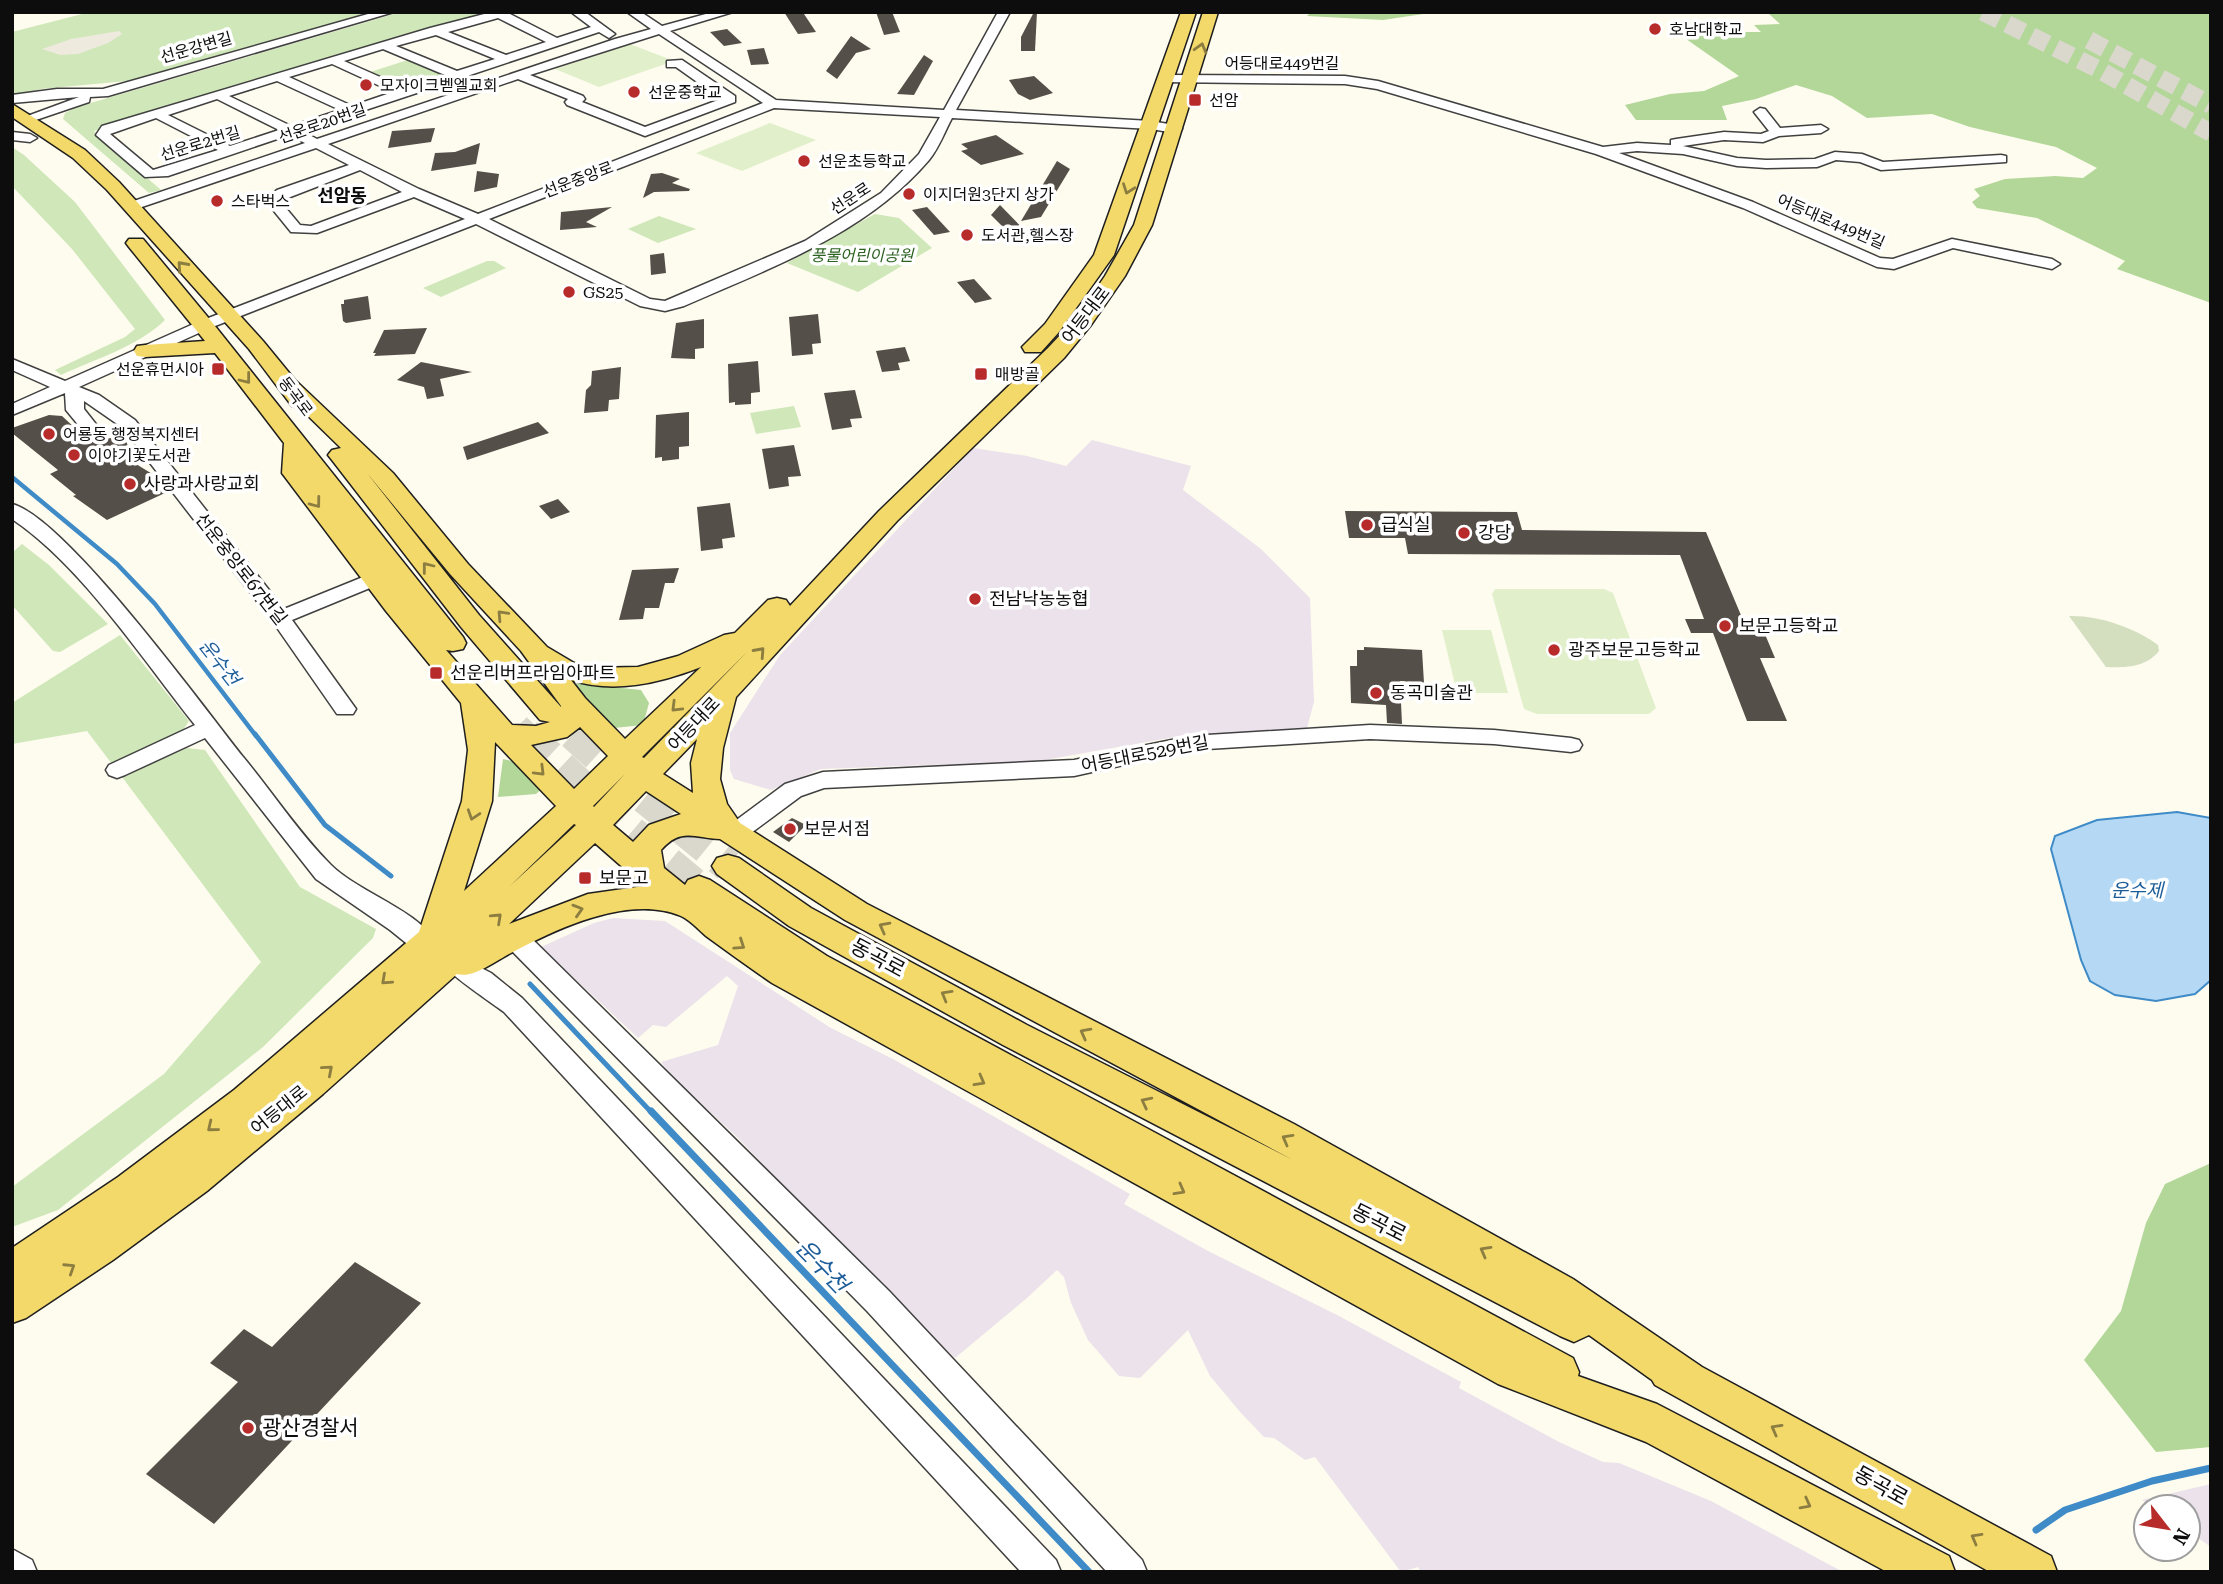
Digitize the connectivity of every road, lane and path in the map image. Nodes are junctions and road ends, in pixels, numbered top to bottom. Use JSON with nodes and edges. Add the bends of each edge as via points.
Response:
{"nodes":[{"id":1,"x":388,"y":12,"type":"edge"},
{"id":2,"x":577,"y":12,"type":"edge"},
{"id":3,"x":633,"y":12,"type":"edge"},
{"id":4,"x":727,"y":12,"type":"edge"},
{"id":5,"x":1004,"y":12,"type":"edge"},
{"id":6,"x":1189,"y":12,"type":"edge"},
{"id":7,"x":1211,"y":12,"type":"edge"},
{"id":8,"x":503,"y":13,"type":"edge"},
{"id":9,"x":600,"y":28,"type":"junction"},
{"id":10,"x":658,"y":28,"type":"junction"},
{"id":11,"x":434,"y":30,"type":"junction"},
{"id":12,"x":619,"y":41,"type":"junction"},
{"id":13,"x":557,"y":43,"type":"junction"},
{"id":14,"x":383,"y":45,"type":"junction"},
{"id":15,"x":332,"y":60,"type":"junction"},
{"id":16,"x":508,"y":60,"type":"junction"},
{"id":17,"x":671,"y":64,"type":"dead end"},
{"id":18,"x":518,"y":75,"type":"junction"},
{"id":19,"x":457,"y":76,"type":"junction"},
{"id":20,"x":278,"y":77,"type":"junction"},
{"id":21,"x":1164,"y":79,"type":"junction"},
{"id":22,"x":1191,"y":80,"type":"junction"},
{"id":23,"x":484,"y":87,"type":"junction"},
{"id":24,"x":104,"y":93,"type":"junction"},
{"id":25,"x":405,"y":93,"type":"junction"},
{"id":26,"x":218,"y":95,"type":"junction"},
{"id":27,"x":77,"y":101,"type":"junction"},
{"id":28,"x":773,"y":104,"type":"junction"},
{"id":29,"x":352,"y":111,"type":"junction"},
{"id":30,"x":949,"y":112,"type":"junction"},
{"id":31,"x":1760,"y":112,"type":"dead end"},
{"id":32,"x":16,"y":113,"type":"edge"},
{"id":33,"x":157,"y":114,"type":"junction"},
{"id":34,"x":1163,"y":127,"type":"junction"},
{"id":35,"x":1821,"y":130,"type":"dead end"},
{"id":36,"x":292,"y":131,"type":"junction"},
{"id":37,"x":1777,"y":132,"type":"junction"},
{"id":38,"x":21,"y":137,"type":"edge"},
{"id":39,"x":54,"y":137,"type":"junction"},
{"id":40,"x":318,"y":143,"type":"junction"},
{"id":41,"x":1652,"y":148,"type":"junction"},
{"id":42,"x":1601,"y":151,"type":"junction"},
{"id":43,"x":231,"y":152,"type":"junction"},
{"id":44,"x":2001,"y":159,"type":"dead end"},
{"id":45,"x":362,"y":165,"type":"junction"},
{"id":46,"x":414,"y":191,"type":"junction"},
{"id":47,"x":94,"y":194,"type":"dead end"},
{"id":48,"x":121,"y":211,"type":"junction"},
{"id":49,"x":476,"y":218,"type":"junction"},
{"id":50,"x":2052,"y":264,"type":"dead end"},
{"id":51,"x":229,"y":315,"type":"junction"},
{"id":52,"x":204,"y":325,"type":"junction"},
{"id":53,"x":220,"y":346,"type":"junction"},
{"id":54,"x":145,"y":351,"type":"junction"},
{"id":55,"x":12,"y":363,"type":"edge"},
{"id":56,"x":289,"y":385,"type":"junction"},
{"id":57,"x":69,"y":390,"type":"junction"},
{"id":58,"x":12,"y":410,"type":"edge"},
{"id":59,"x":129,"y":424,"type":"junction"},
{"id":60,"x":296,"y":442,"type":"junction"},
{"id":61,"x":14,"y":513,"type":"edge"},
{"id":62,"x":374,"y":579,"type":"junction"},
{"id":63,"x":280,"y":618,"type":"junction"},
{"id":64,"x":752,"y":631,"type":"junction"},
{"id":65,"x":531,"y":645,"type":"junction"},
{"id":66,"x":728,"y":688,"type":"junction"},
{"id":67,"x":474,"y":699,"type":"junction"},
{"id":68,"x":345,"y":709,"type":"dead end"},
{"id":69,"x":562,"y":709,"type":"junction"},
{"id":70,"x":208,"y":728,"type":"junction"},
{"id":71,"x":511,"y":730,"type":"junction"},
{"id":72,"x":1571,"y":745,"type":"dead end"},
{"id":73,"x":635,"y":767,"type":"junction"},
{"id":74,"x":117,"y":770,"type":"dead end"},
{"id":75,"x":585,"y":816,"type":"junction"},
{"id":76,"x":732,"y":850,"type":"junction"},
{"id":77,"x":650,"y":875,"type":"junction"},
{"id":78,"x":694,"y":897,"type":"junction"},
{"id":79,"x":513,"y":936,"type":"junction"},
{"id":80,"x":429,"y":941,"type":"junction"},
{"id":81,"x":458,"y":966,"type":"junction"},
{"id":82,"x":410,"y":998,"type":"junction"},
{"id":83,"x":12,"y":1270,"type":"edge"},
{"id":84,"x":12,"y":1305,"type":"edge"},
{"id":85,"x":1925,"y":1510,"type":"junction"},
{"id":86,"x":12,"y":1566,"type":"edge"},
{"id":87,"x":1917,"y":1568,"type":"edge"},
{"id":88,"x":20,"y":1572,"type":"edge"},
{"id":89,"x":1044,"y":1572,"type":"edge"},
{"id":90,"x":1130,"y":1572,"type":"edge"},
{"id":91,"x":2035,"y":1572,"type":"edge"}],
"edges":[{"from":1,"to":24,"type":"street","name":"선운강변길"},
{"from":2,"to":9,"type":"street"},
{"from":3,"to":10,"type":"street"},
{"from":4,"to":10,"type":"street","name":"선운로20번길"},
{"from":5,"to":30,"type":"street","name":"선운로"},
{"from":6,"to":21,"type":"main road","name":"어등대로"},
{"from":22,"to":7,"type":"main road","name":"어등대로","one_way":true},
{"from":8,"to":11,"type":"street","name":"선운로2번길"},
{"from":8,"to":13,"type":"street"},
{"from":9,"to":12,"type":"street"},
{"from":9,"to":13,"type":"street","name":"선운로2번길"},
{"from":10,"to":12,"type":"street","name":"선운로20번길"},
{"from":10,"to":28,"type":"street"},
{"from":11,"to":14,"type":"street","name":"선운로2번길"},
{"from":11,"to":16,"type":"street"},
{"from":12,"to":18,"type":"street","name":"선운로20번길"},
{"from":13,"to":16,"type":"street","name":"선운로2번길"},
{"from":14,"to":15,"type":"street","name":"선운로2번길"},
{"from":14,"to":19,"type":"street"},
{"from":15,"to":20,"type":"street","name":"선운로2번길"},
{"from":15,"to":25,"type":"street"},
{"from":16,"to":19,"type":"street","name":"선운로2번길"},
{"from":17,"to":18,"type":"street","via":[[678,63],[731,99],[645,132]]},
{"from":18,"to":23,"type":"street","name":"선운로20번길"},
{"from":19,"to":23,"type":"street"},
{"from":19,"to":25,"type":"street","name":"선운로2번길"},
{"from":20,"to":26,"type":"street","name":"선운로2번길"},
{"from":20,"to":29,"type":"street"},
{"from":21,"to":22,"type":"street","name":"어등대로449번길"},
{"from":21,"to":34,"type":"main road","name":"어등대로"},
{"from":22,"to":34,"type":"main road","name":"어등대로"},
{"from":22,"to":42,"type":"street","name":"어등대로449번길","via":[[1359,82]]},
{"from":23,"to":40,"type":"street","name":"선운로20번길"},
{"from":24,"to":27,"type":"street"},
{"from":24,"to":32,"type":"street","name":"선운강변길","via":[[57,93]]},
{"from":25,"to":29,"type":"street","name":"선운로2번길"},
{"from":26,"to":33,"type":"street","name":"선운로2번길"},
{"from":26,"to":36,"type":"street"},
{"from":27,"to":32,"type":"street"},
{"from":27,"to":39,"type":"street","via":[[51,117],[47,128]]},
{"from":28,"to":30,"type":"street","name":"선운중앙로"},
{"from":28,"to":49,"type":"street","name":"선운중앙로"},
{"from":29,"to":36,"type":"street","name":"선운로2번길"},
{"from":30,"to":34,"type":"street","name":"선운중앙로"},
{"from":30,"to":49,"type":"street","name":"선운로","via":[[914,169],[864,211],[810,244],[672,305],[646,303]]},
{"from":31,"to":37,"type":"street"},
{"from":32,"to":38,"type":"main road"},
{"from":32,"to":39,"type":"main road","name":"동곡로"},
{"from":33,"to":43,"type":"street"},
{"from":33,"to":43,"type":"street","name":"선운로2번길","via":[[107,129],[103,135],[150,174]]},
{"from":34,"to":64,"type":"main road","name":"어등대로","one_way":true,"via":[[1104,255],[1052,328]]},
{"from":66,"to":34,"type":"main road","name":"어등대로","one_way":true,"via":[[888,516],[1084,321],[1143,225]]},
{"from":35,"to":37,"type":"street","name":"어등대로449번길"},
{"from":36,"to":40,"type":"street"},
{"from":36,"to":43,"type":"street","name":"선운로2번길"},
{"from":37,"to":41,"type":"street","name":"어등대로449번길","via":[[1763,138],[1724,136]]},
{"from":38,"to":47,"type":"main road","via":[[64,164]]},
{"from":39,"to":48,"type":"main road","name":"동곡로","via":[[79,154]]},
{"from":40,"to":45,"type":"street"},
{"from":40,"to":48,"type":"street","name":"선운로20번길"},
{"from":41,"to":42,"type":"street","name":"어등대로449번길"},
{"from":41,"to":44,"type":"street","name":"어등대로449번길","via":[[1766,164],[1817,163],[1835,156],[1862,158],[1881,166]]},
{"from":42,"to":50,"type":"street","name":"어등대로449번길","via":[[1748,205],[1877,262],[1894,264],[1952,243]]},
{"from":45,"to":46,"type":"street"},
{"from":45,"to":46,"type":"street","via":[[272,200],[296,229],[312,230]]},
{"from":46,"to":49,"type":"street"},
{"from":51,"to":48,"type":"main road","name":"동곡로","one_way":true},
{"from":48,"to":52,"type":"main road","name":"동곡로"},
{"from":49,"to":51,"type":"street","name":"선운중앙로"},
{"from":51,"to":52,"type":"street","name":"선운중앙로"},
{"from":51,"to":56,"type":"main road","name":"동곡로"},
{"from":52,"to":53,"type":"main road","name":"동곡로"},
{"from":52,"to":54,"type":"street","name":"선운중앙로"},
{"from":53,"to":54,"type":"main road"},
{"from":53,"to":60,"type":"main road","name":"동곡로","one_way":true},
{"from":54,"to":57,"type":"street","name":"선운중앙로"},
{"from":55,"to":57,"type":"street","name":"선운중앙로67번길"},
{"from":65,"to":56,"type":"main road","one_way":true,"via":[[459,569],[384,478]]},
{"from":69,"to":56,"type":"main road","name":"동곡로","one_way":true,"via":[[470,621],[348,468]]},
{"from":57,"to":58,"type":"street","name":"선운중앙로"},
{"from":57,"to":59,"type":"street","name":"선운중앙로67번길","via":[[93,399]]},
{"from":57,"to":59,"type":"street","via":[[86,431]]},
{"from":59,"to":63,"type":"street","name":"선운중앙로67번길"},
{"from":60,"to":62,"type":"main road","one_way":true,"via":[[294,473]]},
{"from":60,"to":71,"type":"main road","name":"동곡로"},
{"from":61,"to":70,"type":"street","via":[[40,530],[103,595]]},
{"from":62,"to":63,"type":"street"},
{"from":62,"to":67,"type":"main road"},
{"from":63,"to":68,"type":"street","name":"선운중앙로67번길"},
{"from":64,"to":65,"type":"main road","via":[[670,669],[621,679],[581,676]]},
{"from":64,"to":73,"type":"main road","name":"어등대로","one_way":true},
{"from":65,"to":69,"type":"main road"},
{"from":66,"to":73,"type":"main road","name":"어등대로"},
{"from":66,"to":76,"type":"main road","via":[[704,781],[706,796]]},
{"from":67,"to":71,"type":"main road"},
{"from":67,"to":80,"type":"main road","one_way":true,"via":[[482,750],[477,802]]},
{"from":69,"to":71,"type":"main road","via":[[570,720],[551,733],[526,737]]},
{"from":69,"to":73,"type":"main road"},
{"from":70,"to":74,"type":"street"},
{"from":70,"to":80,"type":"street","via":[[324,873]]},
{"from":71,"to":75,"type":"main road","name":"동곡로","one_way":true},
{"from":72,"to":76,"type":"street","name":"어등대로529번길","via":[[1370,732],[1191,743],[1074,768],[823,780],[793,790]]},
{"from":73,"to":75,"type":"main road","name":"어등대로"},
{"from":73,"to":76,"type":"main road"},
{"from":75,"to":77,"type":"main road","name":"동곡로"},
{"from":75,"to":80,"type":"main road","name":"어등대로"},
{"from":82,"to":75,"type":"main road","name":"어등대로","one_way":true},
{"from":76,"to":77,"type":"main road","via":[[688,822],[668,826],[645,849]]},
{"from":85,"to":76,"type":"main road","name":"동곡로","one_way":true,"via":[[1687,1380],[1015,1034],[800,917]]},
{"from":77,"to":78,"type":"main road","name":"동곡로"},
{"from":79,"to":78,"type":"main road","one_way":true,"via":[[579,908],[634,898]]},
{"from":78,"to":87,"type":"main road","name":"동곡로","one_way":true},
{"from":79,"to":81,"type":"main road"},
{"from":79,"to":90,"type":"street","via":[[878,1301]]},
{"from":80,"to":83,"type":"main road","name":"어등대로","one_way":true,"via":[[320,1040],[195,1141]]},
{"from":81,"to":82,"type":"main road"},
{"from":81,"to":89,"type":"street","via":[[513,1005]]},
{"from":84,"to":82,"type":"main road","name":"어등대로","one_way":true,"via":[[194,1180]]},
{"from":85,"to":87,"type":"street"},
{"from":91,"to":85,"type":"main road","name":"동곡로","one_way":true},
{"from":86,"to":88,"type":"street"}]}
